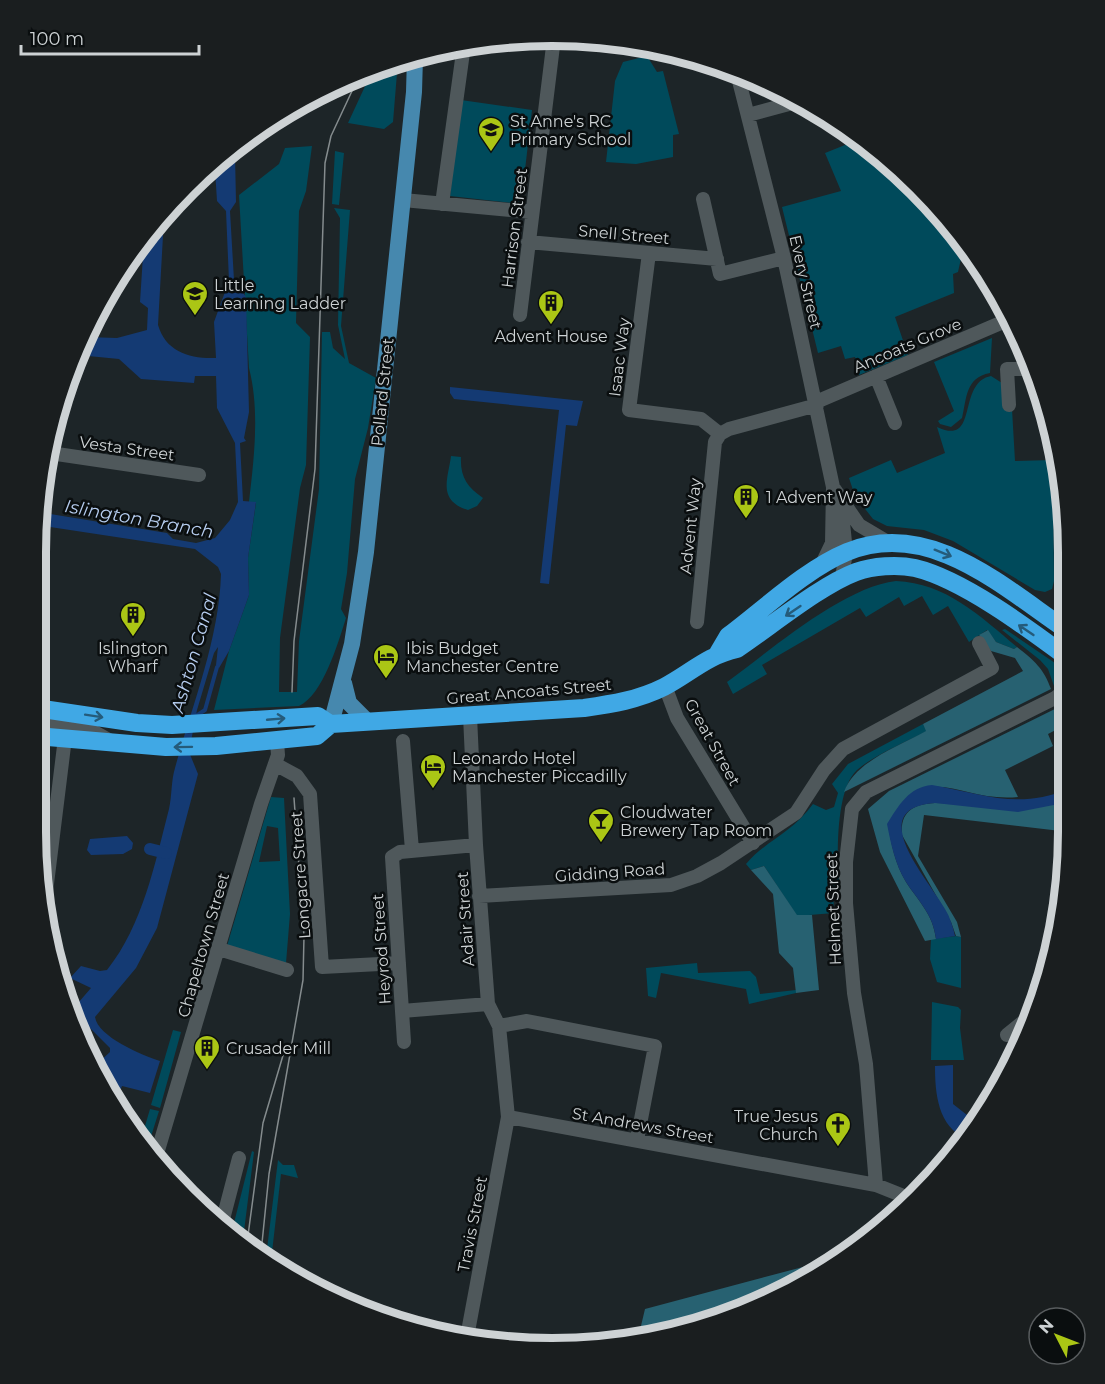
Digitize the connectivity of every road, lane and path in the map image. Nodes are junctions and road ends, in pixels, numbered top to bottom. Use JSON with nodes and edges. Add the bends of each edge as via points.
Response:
{"nodes":[{"id":1,"x":553,"y":46,"type":"edge"},
{"id":2,"x":463,"y":55,"type":"edge"},
{"id":3,"x":414,"y":66,"type":"edge"},
{"id":4,"x":739,"y":82,"type":"edge"},
{"id":5,"x":787,"y":104,"type":"edge"},
{"id":6,"x":748,"y":115,"type":"junction"},
{"id":7,"x":703,"y":199,"type":"dead end"},
{"id":8,"x":403,"y":200,"type":"junction"},
{"id":9,"x":442,"y":204,"type":"junction"},
{"id":10,"x":532,"y":212,"type":"junction"},
{"id":11,"x":528,"y":242,"type":"junction"},
{"id":12,"x":649,"y":254,"type":"junction"},
{"id":13,"x":784,"y":258,"type":"junction"},
{"id":14,"x":717,"y":259,"type":"junction"},
{"id":15,"x":520,"y":315,"type":"dead end"},
{"id":16,"x":1002,"y":322,"type":"edge"},
{"id":17,"x":1024,"y":369,"type":"edge"},
{"id":18,"x":876,"y":376,"type":"junction"},
{"id":19,"x":816,"y":404,"type":"junction"},
{"id":20,"x":1009,"y":405,"type":"dead end"},
{"id":21,"x":896,"y":423,"type":"dead end"},
{"id":22,"x":720,"y":434,"type":"junction"},
{"id":23,"x":56,"y":454,"type":"edge"},
{"id":24,"x":199,"y":475,"type":"dead end"},
{"id":25,"x":837,"y":493,"type":"junction"},
{"id":26,"x":886,"y":541,"type":"junction"},
{"id":27,"x":839,"y":547,"type":"junction"},
{"id":28,"x":868,"y":569,"type":"junction"},
{"id":29,"x":842,"y":578,"type":"junction"},
{"id":30,"x":697,"y":622,"type":"dead end"},
{"id":31,"x":1058,"y":624,"type":"edge"},
{"id":32,"x":979,"y":643,"type":"dead end"},
{"id":33,"x":1058,"y":650,"type":"edge"},
{"id":34,"x":718,"y":653,"type":"junction"},
{"id":35,"x":343,"y":679,"type":"junction"},
{"id":36,"x":665,"y":686,"type":"junction"},
{"id":37,"x":1058,"y":696,"type":"edge"},
{"id":38,"x":46,"y":709,"type":"edge"},
{"id":39,"x":470,"y":716,"type":"junction"},
{"id":40,"x":368,"y":722,"type":"junction"},
{"id":41,"x":330,"y":724,"type":"junction"},
{"id":42,"x":46,"y":725,"type":"edge"},
{"id":43,"x":46,"y":737,"type":"edge"},
{"id":44,"x":403,"y":741,"type":"dead end"},
{"id":45,"x":277,"y":742,"type":"junction"},
{"id":46,"x":113,"y":743,"type":"junction"},
{"id":47,"x":64,"y":746,"type":"dead end"},
{"id":48,"x":275,"y":764,"type":"junction"},
{"id":49,"x":753,"y":843,"type":"junction"},
{"id":50,"x":476,"y":845,"type":"junction"},
{"id":51,"x":412,"y":850,"type":"junction"},
{"id":52,"x":49,"y":871,"type":"edge"},
{"id":53,"x":479,"y":896,"type":"junction"},
{"id":54,"x":219,"y":949,"type":"junction"},
{"id":55,"x":399,"y":963,"type":"junction"},
{"id":56,"x":287,"y":970,"type":"dead end"},
{"id":57,"x":488,"y":1004,"type":"junction"},
{"id":58,"x":402,"y":1011,"type":"junction"},
{"id":59,"x":499,"y":1026,"type":"junction"},
{"id":60,"x":404,"y":1042,"type":"dead end"},
{"id":61,"x":508,"y":1117,"type":"junction"},
{"id":62,"x":637,"y":1140,"type":"junction"},
{"id":63,"x":158,"y":1148,"type":"edge"},
{"id":64,"x":239,"y":1158,"type":"dead end"},
{"id":65,"x":876,"y":1185,"type":"junction"},
{"id":66,"x":903,"y":1196,"type":"edge"},
{"id":67,"x":224,"y":1216,"type":"edge"},
{"id":68,"x":468,"y":1330,"type":"edge"}],
"edges":[{"from":1,"to":10,"type":"street","name":"Harrison Street"},
{"from":2,"to":9,"type":"street"},
{"from":3,"to":8,"type":"main road","name":"Pollard Street"},
{"from":4,"to":6,"type":"street","name":"Every Street"},
{"from":5,"to":6,"type":"street"},
{"from":6,"to":13,"type":"street","name":"Every Street"},
{"from":7,"to":14,"type":"street"},
{"from":8,"to":9,"type":"street"},
{"from":8,"to":35,"type":"main road","name":"Pollard Street","via":[[366,552]]},
{"from":9,"to":10,"type":"street"},
{"from":10,"to":11,"type":"street","name":"Harrison Street"},
{"from":11,"to":12,"type":"street","name":"Snell Street"},
{"from":11,"to":15,"type":"street","name":"Harrison Street"},
{"from":12,"to":14,"type":"street","name":"Snell Street"},
{"from":12,"to":22,"type":"street","name":"Isaac Way","via":[[629,410],[701,419]]},
{"from":13,"to":14,"type":"street","via":[[720,274]]},
{"from":13,"to":19,"type":"street","name":"Every Street"},
{"from":16,"to":18,"type":"street","name":"Ancoats Grove"},
{"from":17,"to":20,"type":"street","via":[[1007,369]]},
{"from":18,"to":19,"type":"street","name":"Ancoats Grove"},
{"from":18,"to":21,"type":"street"},
{"from":19,"to":22,"type":"street"},
{"from":19,"to":25,"type":"street","name":"Every Street"},
{"from":22,"to":30,"type":"street","name":"Advent Way"},
{"from":23,"to":24,"type":"street","name":"Vesta Street"},
{"from":25,"to":26,"type":"street","via":[[859,525]]},
{"from":25,"to":27,"type":"street","name":"Every Street"},
{"from":26,"to":27,"type":"highway","name":"Great Ancoats Street"},
{"from":26,"to":31,"type":"highway","name":"Great Ancoats Street","one_way":true,"via":[[913,542],[945,553]]},
{"from":27,"to":28,"type":"highway"},
{"from":27,"to":29,"type":"street","name":"Every Street"},
{"from":27,"to":34,"type":"highway","name":"Great Ancoats Street","via":[[821,566],[728,636]]},
{"from":28,"to":29,"type":"highway","name":"Great Ancoats Street"},
{"from":33,"to":28,"type":"highway","name":"Great Ancoats Street","one_way":true,"via":[[991,606],[929,573],[898,566]]},
{"from":29,"to":34,"type":"highway","name":"Great Ancoats Street","one_way":true,"via":[[737,649]]},
{"from":32,"to":49,"type":"street","name":"Gidding Road","via":[[998,665],[843,749],[827,765],[796,813]]},
{"from":34,"to":36,"type":"highway","name":"Great Ancoats Street"},
{"from":35,"to":40,"type":"main road","via":[[349,703]]},
{"from":35,"to":41,"type":"main road","name":"Pollard Street"},
{"from":36,"to":39,"type":"highway","name":"Great Ancoats Street","via":[[607,705]]},
{"from":36,"to":49,"type":"street","name":"Great Street","via":[[677,718]]},
{"from":37,"to":65,"type":"street","name":"Helmet Street","via":[[866,792],[852,809],[846,903]]},
{"from":38,"to":41,"type":"highway","name":"Great Ancoats Street","one_way":true,"via":[[172,725],[318,716]]},
{"from":39,"to":40,"type":"highway","name":"Great Ancoats Street"},
{"from":39,"to":50,"type":"street","name":"Adair Street"},
{"from":40,"to":41,"type":"highway","name":"Great Ancoats Street"},
{"from":41,"to":45,"type":"highway","name":"Great Ancoats Street","via":[[318,736]]},
{"from":42,"to":46,"type":"street","via":[[91,730]]},
{"from":43,"to":46,"type":"highway","name":"Great Ancoats Street"},
{"from":44,"to":51,"type":"street"},
{"from":45,"to":46,"type":"highway","name":"Great Ancoats Street","one_way":true,"via":[[216,746]]},
{"from":45,"to":48,"type":"street","name":"Chapeltown Street"},
{"from":47,"to":52,"type":"street"},
{"from":48,"to":54,"type":"street","name":"Chapeltown Street"},
{"from":48,"to":55,"type":"street","name":"Longacre Street","via":[[297,776],[310,794],[322,967]]},
{"from":49,"to":53,"type":"street","name":"Gidding Road","via":[[697,876],[671,885]]},
{"from":50,"to":51,"type":"street"},
{"from":50,"to":53,"type":"street","name":"Adair Street"},
{"from":51,"to":55,"type":"street","name":"Heyrod Street","via":[[393,855],[391,861]]},
{"from":53,"to":57,"type":"street","name":"Adair Street"},
{"from":54,"to":56,"type":"street"},
{"from":54,"to":63,"type":"street","name":"Chapeltown Street","via":[[201,986]]},
{"from":55,"to":58,"type":"street","name":"Heyrod Street"},
{"from":57,"to":58,"type":"street"},
{"from":57,"to":59,"type":"street","name":"Adair Street"},
{"from":58,"to":60,"type":"street","name":"Heyrod Street"},
{"from":59,"to":61,"type":"street","name":"Adair Street"},
{"from":59,"to":62,"type":"street","via":[[527,1021],[655,1046]]},
{"from":61,"to":62,"type":"street","name":"St Andrews Street"},
{"from":61,"to":68,"type":"street","name":"Travis Street"},
{"from":62,"to":65,"type":"street","name":"St Andrews Street"},
{"from":64,"to":67,"type":"street"},
{"from":65,"to":66,"type":"street","name":"St Andrews Street"}]}
